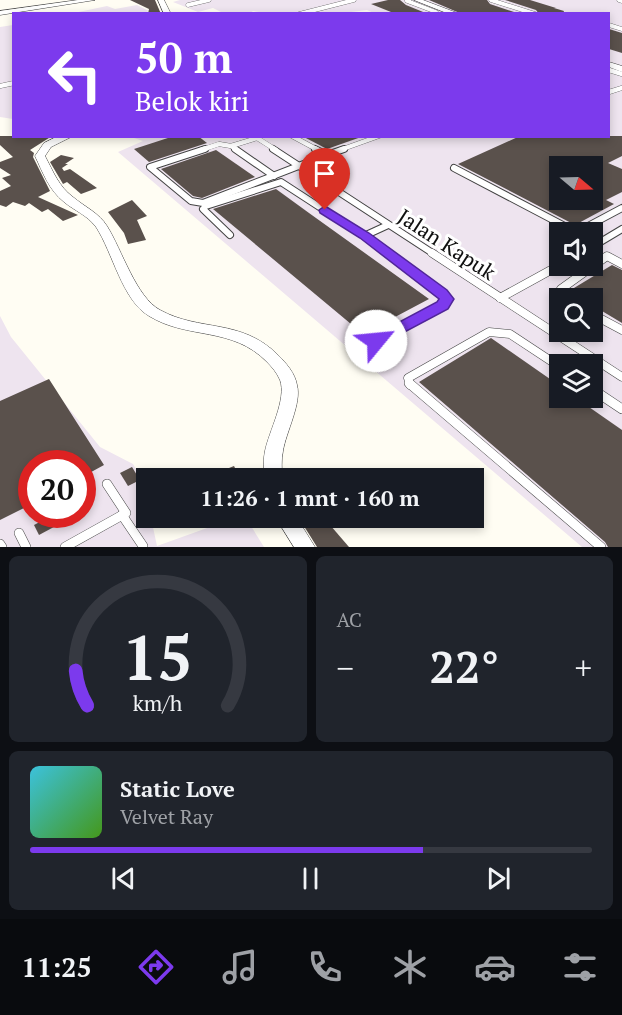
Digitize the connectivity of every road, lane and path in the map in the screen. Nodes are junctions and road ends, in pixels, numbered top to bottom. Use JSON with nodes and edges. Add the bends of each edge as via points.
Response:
{"nodes":[{"id":1,"x":92,"y":0,"type":"edge"},
{"id":2,"x":209,"y":0,"type":"edge"},
{"id":3,"x":354,"y":0,"type":"edge"},
{"id":4,"x":409,"y":0,"type":"edge"},
{"id":5,"x":417,"y":0,"type":"edge"},
{"id":6,"x":491,"y":0,"type":"edge"},
{"id":7,"x":56,"y":2,"type":"edge"},
{"id":8,"x":188,"y":4,"type":"dead end"},
{"id":9,"x":307,"y":12,"type":"edge"},
{"id":10,"x":436,"y":12,"type":"edge"},
{"id":11,"x":451,"y":12,"type":"edge"},
{"id":12,"x":529,"y":12,"type":"edge"},
{"id":13,"x":0,"y":13,"type":"edge"},
{"id":14,"x":64,"y":138,"type":"edge"},
{"id":15,"x":255,"y":138,"type":"edge"},
{"id":16,"x":259,"y":138,"type":"edge"},
{"id":17,"x":296,"y":138,"type":"edge"},
{"id":18,"x":374,"y":138,"type":"edge"},
{"id":19,"x":231,"y":146,"type":"junction"},
{"id":20,"x":327,"y":155,"type":"junction"},
{"id":21,"x":299,"y":165,"type":"junction"},
{"id":22,"x":454,"y":168,"type":"dead end"},
{"id":23,"x":274,"y":176,"type":"junction"},
{"id":24,"x":622,"y":208,"type":"edge"},
{"id":25,"x":558,"y":222,"type":"edge"},
{"id":26,"x":596,"y":222,"type":"edge"},
{"id":27,"x":388,"y":225,"type":"junction"},
{"id":28,"x":622,"y":229,"type":"edge"},
{"id":29,"x":230,"y":235,"type":"dead end"},
{"id":30,"x":364,"y":236,"type":"junction"},
{"id":31,"x":603,"y":239,"type":"edge"},
{"id":32,"x":622,"y":264,"type":"edge"},
{"id":33,"x":549,"y":271,"type":"edge"},
{"id":34,"x":562,"y":288,"type":"edge"},
{"id":35,"x":500,"y":298,"type":"junction"},
{"id":36,"x":603,"y":320,"type":"edge"},
{"id":37,"x":549,"y":329,"type":"edge"},
{"id":38,"x":622,"y":330,"type":"edge"},
{"id":39,"x":376,"y":341,"type":"dead end"},
{"id":40,"x":570,"y":342,"type":"edge"},
{"id":41,"x":549,"y":360,"type":"edge"},
{"id":42,"x":622,"y":377,"type":"edge"},
{"id":43,"x":603,"y":396,"type":"edge"},
{"id":44,"x":622,"y":409,"type":"edge"},
{"id":45,"x":273,"y":468,"type":"edge"},
{"id":46,"x":107,"y":484,"type":"dead end"},
{"id":47,"x":124,"y":514,"type":"junction"},
{"id":48,"x":292,"y":528,"type":"edge"},
{"id":49,"x":19,"y":532,"type":"dead end"},
{"id":50,"x":143,"y":546,"type":"edge"},
{"id":51,"x":26,"y":547,"type":"edge"},
{"id":52,"x":65,"y":547,"type":"edge"},
{"id":53,"x":305,"y":547,"type":"edge"},
{"id":54,"x":601,"y":547,"type":"edge"}],
"edges":[{"from":1,"to":7,"type":"street"},
{"from":2,"to":8,"type":"lane"},
{"from":3,"to":9,"type":"lane"},
{"from":4,"to":10,"type":"lane","via":[[406,1]]},
{"from":5,"to":11,"type":"street"},
{"from":6,"to":12,"type":"lane"},
{"from":7,"to":13,"type":"street"},
{"from":14,"to":45,"type":"street","via":[[41,151],[54,185],[102,226],[146,308],[168,319],[243,337],[266,351],[284,372],[291,386],[290,395],[273,453]]},
{"from":15,"to":19,"type":"lane"},
{"from":16,"to":21,"type":"lane","name":"Jalan Kapuk"},
{"from":17,"to":20,"type":"lane"},
{"from":18,"to":20,"type":"lane"},
{"from":19,"to":23,"type":"lane"},
{"from":19,"to":23,"type":"lane","via":[[219,144],[150,167],[196,203]]},
{"from":20,"to":21,"type":"lane"},
{"from":21,"to":23,"type":"lane"},
{"from":21,"to":27,"type":"lane","name":"Jalan Kapuk"},
{"from":22,"to":25,"type":"lane"},
{"from":24,"to":26,"type":"lane"},
{"from":27,"to":30,"type":"lane"},
{"from":27,"to":35,"type":"lane","name":"Jalan Kapuk"},
{"from":28,"to":31,"type":"lane"},
{"from":29,"to":30,"type":"lane","via":[[203,209],[280,182]]},
{"from":30,"to":39,"type":"lane","via":[[446,299],[443,305]]},
{"from":32,"to":34,"type":"lane","via":[[607,256]]},
{"from":33,"to":35,"type":"lane"},
{"from":35,"to":37,"type":"lane","name":"Jalan Kapuk"},
{"from":36,"to":38,"type":"lane"},
{"from":40,"to":42,"type":"lane","name":"Jalan Kapuk"},
{"from":41,"to":54,"type":"lane","via":[[510,334],[489,332],[408,378],[409,384]]},
{"from":43,"to":44,"type":"lane"},
{"from":46,"to":47,"type":"lane"},
{"from":47,"to":50,"type":"lane"},
{"from":47,"to":52,"type":"lane"},
{"from":48,"to":53,"type":"street"},
{"from":49,"to":51,"type":"lane"}]}
